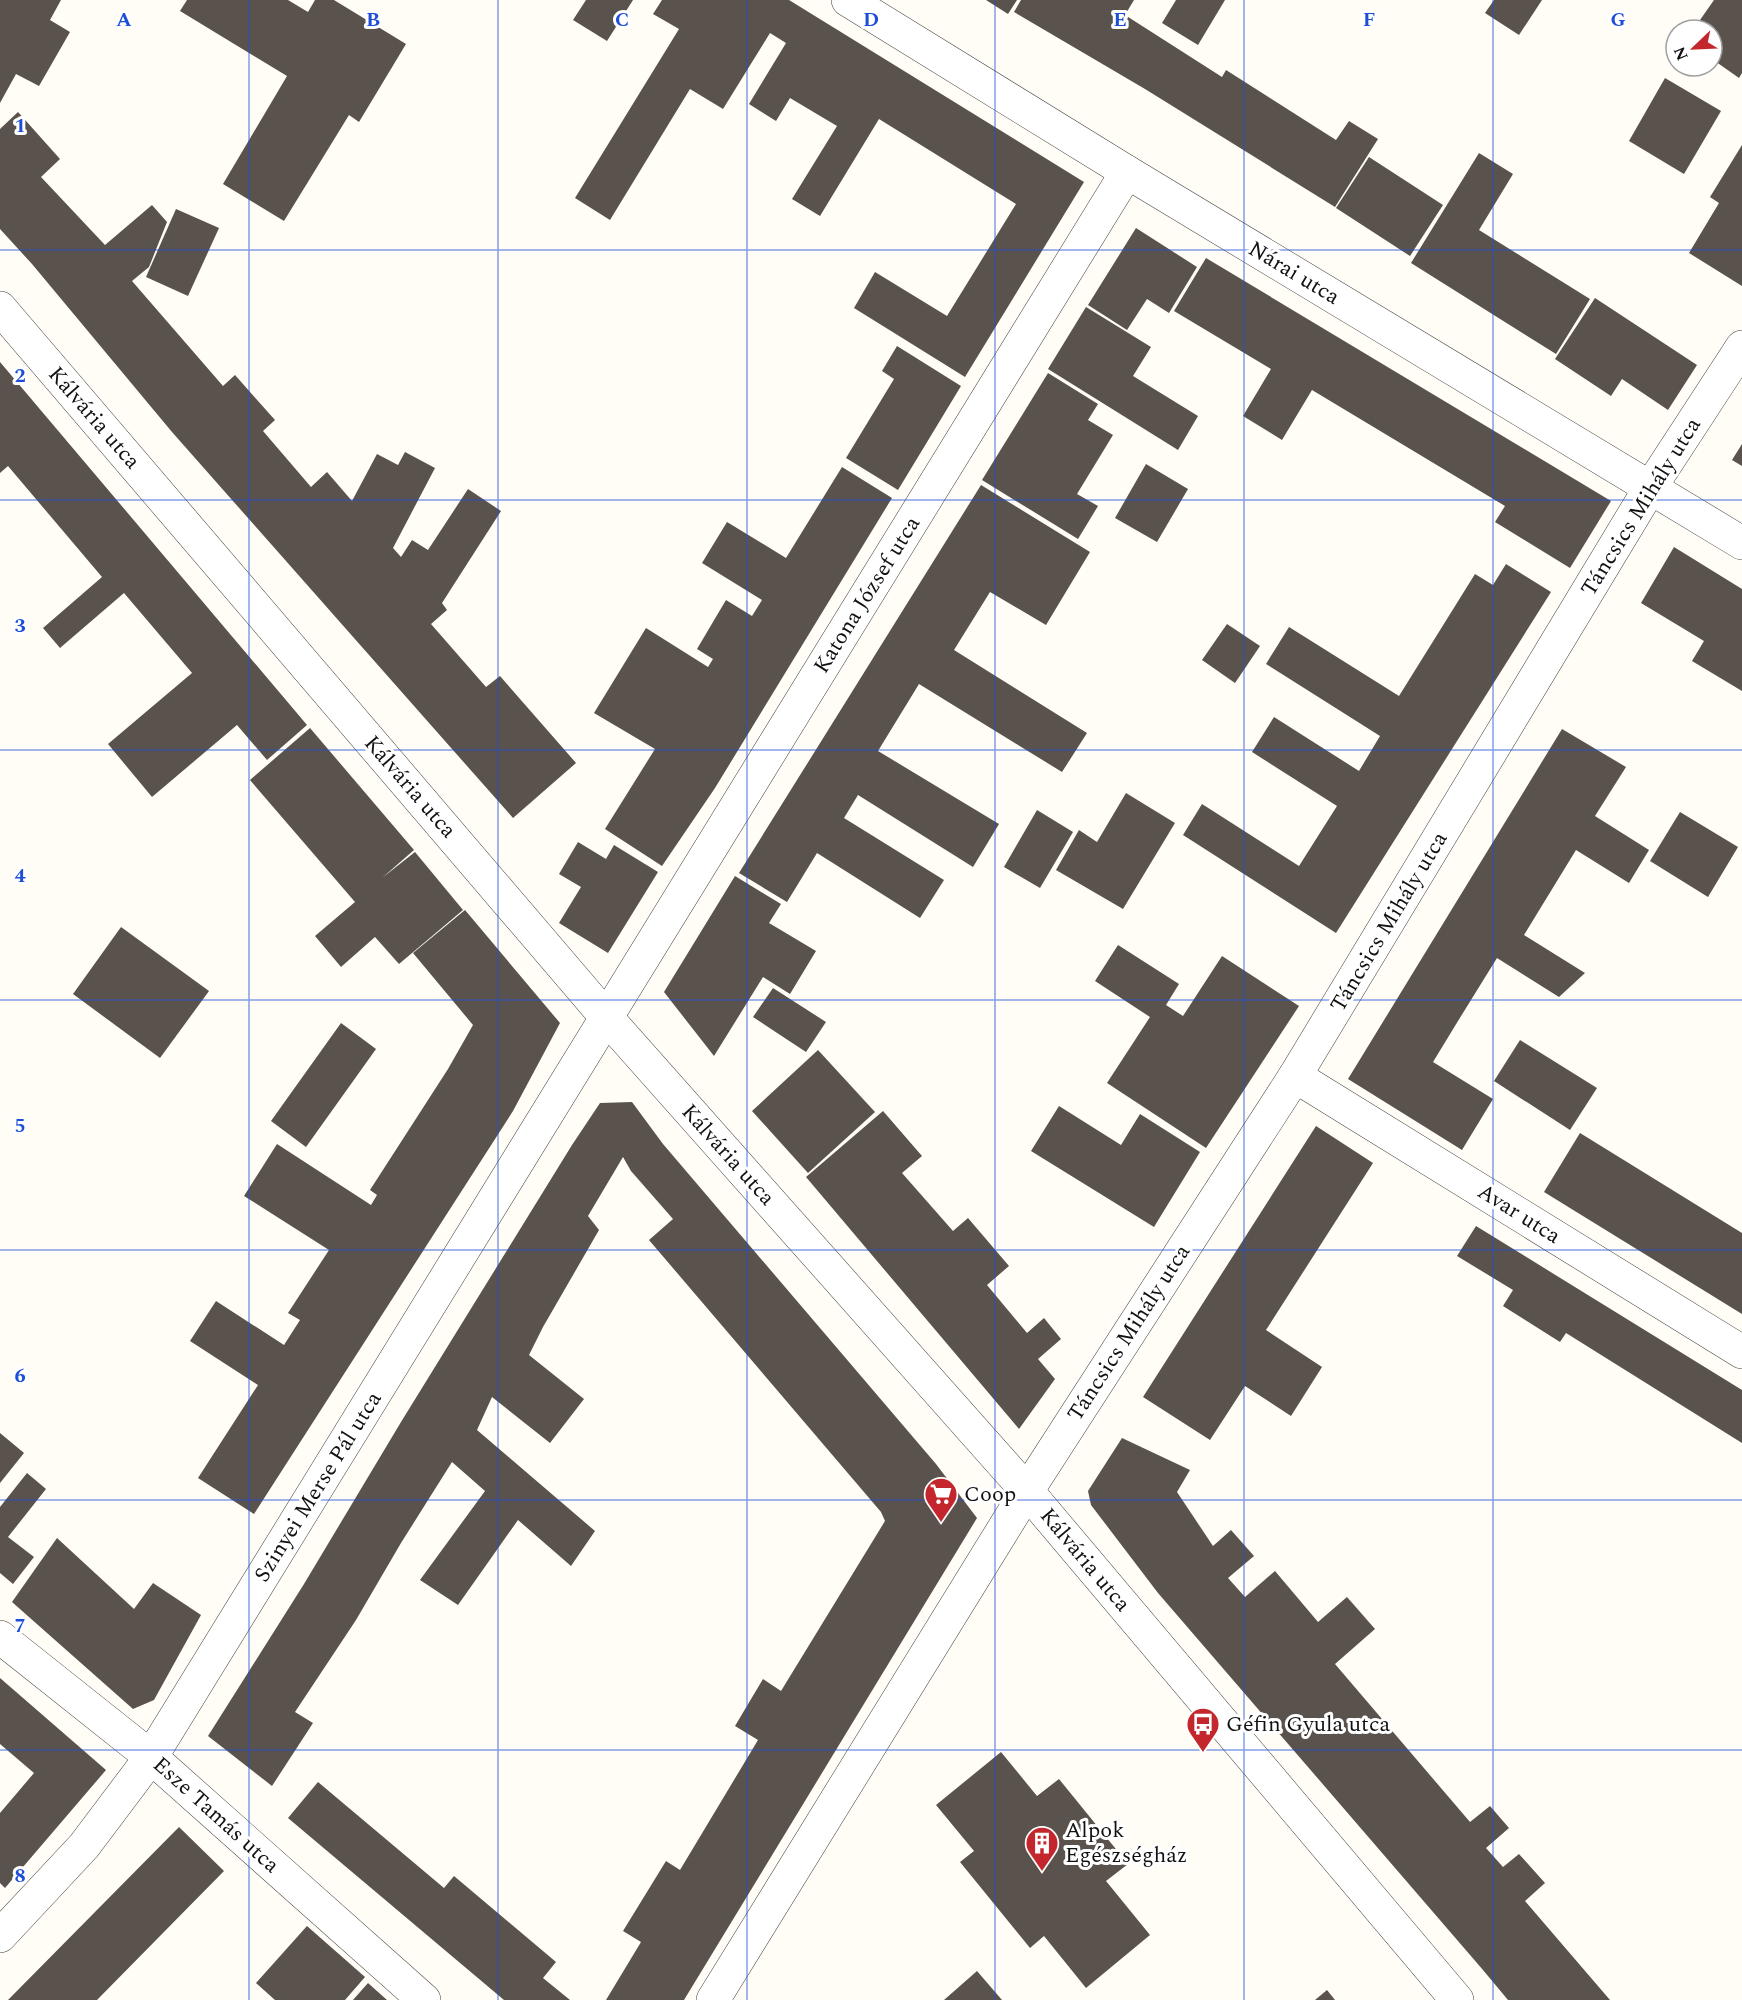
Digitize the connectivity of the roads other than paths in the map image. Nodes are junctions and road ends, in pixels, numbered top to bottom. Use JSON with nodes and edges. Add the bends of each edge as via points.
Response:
{"nodes":[{"id":1,"x":848,"y":0,"type":"edge"},
{"id":2,"x":1127,"y":172,"type":"junction"},
{"id":3,"x":0,"y":308,"type":"edge"},
{"id":4,"x":1742,"y":347,"type":"edge"},
{"id":5,"x":1650,"y":488,"type":"junction"},
{"id":6,"x":1742,"y":543,"type":"edge"},
{"id":7,"x":607,"y":1018,"type":"junction"},
{"id":8,"x":1295,"y":1076,"type":"junction"},
{"id":9,"x":1742,"y":1352,"type":"edge"},
{"id":10,"x":1027,"y":1491,"type":"junction"},
{"id":11,"x":0,"y":1637,"type":"edge"},
{"id":12,"x":151,"y":1757,"type":"junction"},
{"id":13,"x":0,"y":1936,"type":"edge"},
{"id":14,"x":424,"y":2000,"type":"edge"},
{"id":15,"x":713,"y":2000,"type":"edge"},
{"id":16,"x":1457,"y":2000,"type":"edge"}],
"edges":[{"from":1,"to":2,"type":"street","name":"Nárai utca"},
{"from":2,"to":5,"type":"street","name":"Nárai utca"},
{"from":2,"to":7,"type":"street","name":"Katona József utca"},
{"from":3,"to":7,"type":"street","name":"Kálvária utca"},
{"from":4,"to":5,"type":"street","name":"Táncsics Mihály utca"},
{"from":5,"to":6,"type":"street","name":"Nárai utca"},
{"from":5,"to":8,"type":"street","name":"Táncsics Mihály utca"},
{"from":7,"to":10,"type":"street","name":"Kálvária utca"},
{"from":7,"to":12,"type":"street","name":"Szinyei Merse Pál utca"},
{"from":8,"to":9,"type":"street","name":"Avar utca"},
{"from":8,"to":10,"type":"street","name":"Táncsics Mihály utca"},
{"from":10,"to":15,"type":"street"},
{"from":10,"to":16,"type":"street","name":"Kálvária utca"},
{"from":11,"to":12,"type":"street","name":"Esze Tamás utca"},
{"from":12,"to":13,"type":"street","name":"Szinyei Merse Pál utca","via":[[84,1846]]},
{"from":12,"to":14,"type":"street","name":"Esze Tamás utca"}]}
